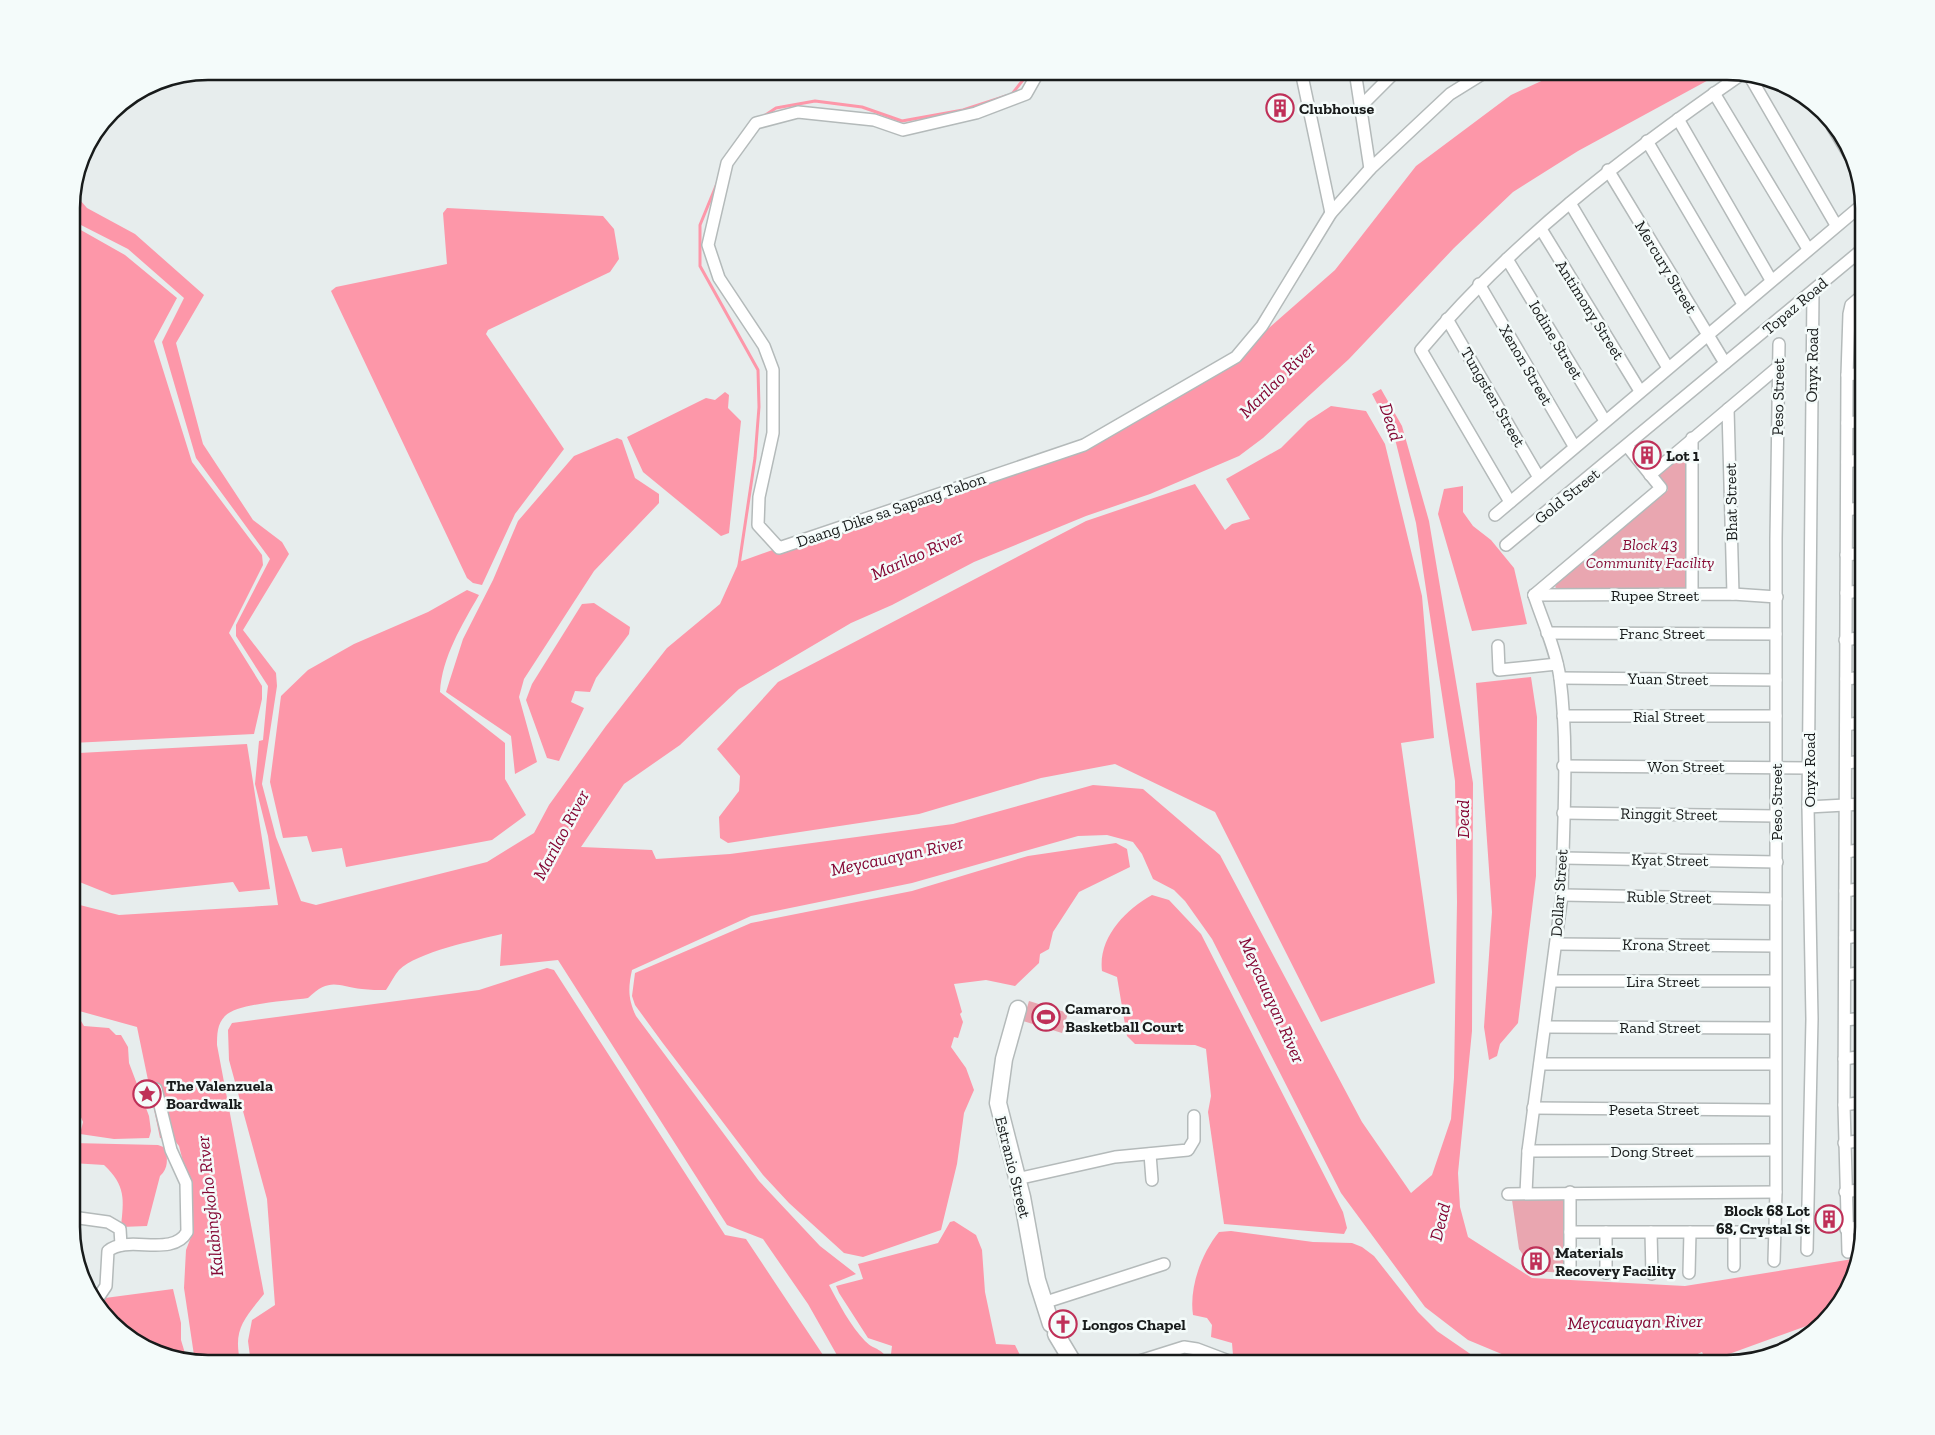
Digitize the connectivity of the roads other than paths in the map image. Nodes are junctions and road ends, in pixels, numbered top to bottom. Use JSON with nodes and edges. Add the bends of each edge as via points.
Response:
{"nodes":[{"id":1,"x":1034,"y":80,"type":"edge"},
{"id":2,"x":1303,"y":80,"type":"edge"},
{"id":3,"x":1357,"y":80,"type":"edge"},
{"id":4,"x":1387,"y":80,"type":"edge"},
{"id":5,"x":1473,"y":80,"type":"edge"},
{"id":6,"x":1733,"y":80,"type":"edge"},
{"id":7,"x":1754,"y":83,"type":"edge"},
{"id":8,"x":1714,"y":93,"type":"junction"},
{"id":9,"x":1361,"y":106,"type":"junction"},
{"id":10,"x":1678,"y":119,"type":"junction"},
{"id":11,"x":1647,"y":141,"type":"junction"},
{"id":12,"x":1370,"y":169,"type":"junction"},
{"id":13,"x":1608,"y":170,"type":"junction"},
{"id":14,"x":1570,"y":203,"type":"junction"},
{"id":15,"x":1855,"y":210,"type":"edge"},
{"id":16,"x":1331,"y":213,"type":"junction"},
{"id":17,"x":1836,"y":225,"type":"junction"},
{"id":18,"x":1540,"y":229,"type":"junction"},
{"id":19,"x":1808,"y":249,"type":"junction"},
{"id":20,"x":1855,"y":256,"type":"edge"},
{"id":21,"x":1507,"y":259,"type":"junction"},
{"id":22,"x":1771,"y":280,"type":"junction"},
{"id":23,"x":1479,"y":284,"type":"junction"},
{"id":24,"x":1813,"y":291,"type":"junction"},
{"id":25,"x":1855,"y":302,"type":"edge"},
{"id":26,"x":1743,"y":304,"type":"junction"},
{"id":27,"x":1447,"y":319,"type":"junction"},
{"id":28,"x":1707,"y":335,"type":"junction"},
{"id":29,"x":1779,"y":344,"type":"dead end"},
{"id":30,"x":1725,"y":363,"type":"junction"},
{"id":31,"x":1778,"y":367,"type":"junction"},
{"id":32,"x":1668,"y":368,"type":"junction"},
{"id":33,"x":1855,"y":374,"type":"edge"},
{"id":34,"x":1847,"y":375,"type":"junction"},
{"id":35,"x":1640,"y":391,"type":"junction"},
{"id":36,"x":1728,"y":408,"type":"junction"},
{"id":37,"x":1605,"y":421,"type":"junction"},
{"id":38,"x":1855,"y":422,"type":"edge"},
{"id":39,"x":1847,"y":423,"type":"junction"},
{"id":40,"x":1692,"y":438,"type":"junction"},
{"id":41,"x":1574,"y":446,"type":"junction"},
{"id":42,"x":1628,"y":447,"type":"junction"},
{"id":43,"x":1855,"y":461,"type":"edge"},
{"id":44,"x":1847,"y":462,"type":"junction"},
{"id":45,"x":1650,"y":475,"type":"junction"},
{"id":46,"x":1538,"y":476,"type":"junction"},
{"id":47,"x":1510,"y":502,"type":"junction"},
{"id":48,"x":1855,"y":509,"type":"edge"},
{"id":49,"x":1847,"y":510,"type":"junction"},
{"id":50,"x":1494,"y":515,"type":"dead end"},
{"id":51,"x":1506,"y":545,"type":"dead end"},
{"id":52,"x":1855,"y":554,"type":"edge"},
{"id":53,"x":1846,"y":555,"type":"junction"},
{"id":54,"x":1855,"y":592,"type":"edge"},
{"id":55,"x":1846,"y":593,"type":"junction"},
{"id":56,"x":1733,"y":594,"type":"junction"},
{"id":57,"x":1534,"y":595,"type":"junction"},
{"id":58,"x":1692,"y":595,"type":"junction"},
{"id":59,"x":1776,"y":597,"type":"junction"},
{"id":60,"x":1547,"y":633,"type":"junction"},
{"id":61,"x":1776,"y":634,"type":"junction"},
{"id":62,"x":1855,"y":638,"type":"edge"},
{"id":63,"x":1846,"y":640,"type":"junction"},
{"id":64,"x":1498,"y":646,"type":"dead end"},
{"id":65,"x":1557,"y":664,"type":"junction"},
{"id":66,"x":1560,"y":678,"type":"junction"},
{"id":67,"x":1855,"y":678,"type":"edge"},
{"id":68,"x":1776,"y":680,"type":"junction"},
{"id":69,"x":1846,"y":680,"type":"junction"},
{"id":70,"x":1563,"y":716,"type":"junction"},
{"id":71,"x":1776,"y":716,"type":"junction"},
{"id":72,"x":1855,"y":724,"type":"edge"},
{"id":73,"x":1846,"y":725,"type":"junction"},
{"id":74,"x":1855,"y":762,"type":"edge"},
{"id":75,"x":1846,"y":764,"type":"junction"},
{"id":76,"x":1563,"y":766,"type":"junction"},
{"id":77,"x":1776,"y":767,"type":"junction"},
{"id":78,"x":1808,"y":768,"type":"junction"},
{"id":79,"x":1855,"y":805,"type":"edge"},
{"id":80,"x":1846,"y":806,"type":"junction"},
{"id":81,"x":1808,"y":807,"type":"junction"},
{"id":82,"x":1563,"y":813,"type":"junction"},
{"id":83,"x":1776,"y":816,"type":"junction"},
{"id":84,"x":1855,"y":850,"type":"edge"},
{"id":85,"x":1846,"y":852,"type":"junction"},
{"id":86,"x":1563,"y":858,"type":"junction"},
{"id":87,"x":1777,"y":862,"type":"junction"},
{"id":88,"x":1855,"y":890,"type":"edge"},
{"id":89,"x":1846,"y":892,"type":"junction"},
{"id":90,"x":1562,"y":895,"type":"junction"},
{"id":91,"x":1776,"y":899,"type":"junction"},
{"id":92,"x":1855,"y":936,"type":"edge"},
{"id":93,"x":1845,"y":938,"type":"junction"},
{"id":94,"x":1556,"y":944,"type":"junction"},
{"id":95,"x":1775,"y":946,"type":"junction"},
{"id":96,"x":1855,"y":973,"type":"edge"},
{"id":97,"x":1845,"y":975,"type":"junction"},
{"id":98,"x":1552,"y":980,"type":"junction"},
{"id":99,"x":1775,"y":981,"type":"junction"},
{"id":100,"x":1018,"y":1009,"type":"dead end"},
{"id":101,"x":1855,"y":1019,"type":"edge"},
{"id":102,"x":1845,"y":1020,"type":"junction"},
{"id":103,"x":1545,"y":1027,"type":"junction"},
{"id":104,"x":1775,"y":1028,"type":"junction"},
{"id":105,"x":1855,"y":1057,"type":"edge"},
{"id":106,"x":1844,"y":1059,"type":"junction"},
{"id":107,"x":1540,"y":1064,"type":"junction"},
{"id":108,"x":1775,"y":1064,"type":"junction"},
{"id":109,"x":156,"y":1090,"type":"dead end"},
{"id":110,"x":1855,"y":1103,"type":"edge"},
{"id":111,"x":1844,"y":1105,"type":"junction"},
{"id":112,"x":1534,"y":1108,"type":"junction"},
{"id":113,"x":1775,"y":1110,"type":"junction"},
{"id":114,"x":1194,"y":1116,"type":"dead end"},
{"id":115,"x":1855,"y":1141,"type":"edge"},
{"id":116,"x":1844,"y":1143,"type":"junction"},
{"id":117,"x":1775,"y":1150,"type":"junction"},
{"id":118,"x":1528,"y":1151,"type":"junction"},
{"id":119,"x":1150,"y":1154,"type":"junction"},
{"id":120,"x":1017,"y":1179,"type":"junction"},
{"id":121,"x":1152,"y":1180,"type":"dead end"},
{"id":122,"x":1855,"y":1190,"type":"edge"},
{"id":123,"x":1570,"y":1192,"type":"junction"},
{"id":124,"x":1776,"y":1192,"type":"junction"},
{"id":125,"x":1845,"y":1192,"type":"junction"},
{"id":126,"x":1508,"y":1194,"type":"dead end"},
{"id":127,"x":1526,"y":1194,"type":"junction"},
{"id":128,"x":80,"y":1218,"type":"edge"},
{"id":129,"x":1855,"y":1228,"type":"edge"},
{"id":130,"x":1846,"y":1229,"type":"junction"},
{"id":131,"x":1570,"y":1232,"type":"junction"},
{"id":132,"x":1606,"y":1232,"type":"junction"},
{"id":133,"x":1651,"y":1232,"type":"junction"},
{"id":134,"x":1690,"y":1232,"type":"junction"},
{"id":135,"x":1774,"y":1232,"type":"junction"},
{"id":136,"x":1734,"y":1233,"type":"junction"},
{"id":137,"x":121,"y":1245,"type":"junction"},
{"id":138,"x":1807,"y":1250,"type":"dead end"},
{"id":139,"x":1848,"y":1252,"type":"dead end"},
{"id":140,"x":1774,"y":1261,"type":"dead end"},
{"id":141,"x":1164,"y":1264,"type":"dead end"},
{"id":142,"x":1734,"y":1266,"type":"dead end"},
{"id":143,"x":1570,"y":1268,"type":"dead end"},
{"id":144,"x":1606,"y":1273,"type":"dead end"},
{"id":145,"x":1689,"y":1273,"type":"dead end"},
{"id":146,"x":1652,"y":1274,"type":"dead end"},
{"id":147,"x":100,"y":1296,"type":"edge"},
{"id":148,"x":1043,"y":1303,"type":"junction"},
{"id":149,"x":1069,"y":1355,"type":"edge"},
{"id":150,"x":1159,"y":1355,"type":"edge"},
{"id":151,"x":1213,"y":1355,"type":"edge"}],
"edges":[{"from":1,"to":16,"type":"street","name":"Daang Dike sa Sapang Tabon","via":[[1026,94],[976,113],[903,130],[874,120],[798,112],[756,123],[727,163],[708,245],[718,278],[764,346],[774,370],[774,433],[759,498],[758,525],[779,548],[1084,446],[1236,357],[1262,326]]},
{"from":2,"to":16,"type":"street"},
{"from":3,"to":9,"type":"street"},
{"from":4,"to":9,"type":"street"},
{"from":5,"to":12,"type":"street","via":[[1450,94]]},
{"from":6,"to":8,"type":"street"},
{"from":7,"to":17,"type":"street"},
{"from":8,"to":10,"type":"street"},
{"from":8,"to":19,"type":"street"},
{"from":9,"to":12,"type":"street"},
{"from":10,"to":11,"type":"street"},
{"from":10,"to":22,"type":"street"},
{"from":11,"to":13,"type":"street"},
{"from":11,"to":26,"type":"street"},
{"from":12,"to":16,"type":"street"},
{"from":13,"to":14,"type":"street"},
{"from":13,"to":28,"type":"street","name":"Mercury Street"},
{"from":14,"to":18,"type":"street"},
{"from":14,"to":32,"type":"street"},
{"from":15,"to":17,"type":"street"},
{"from":17,"to":19,"type":"street"},
{"from":18,"to":21,"type":"street"},
{"from":18,"to":35,"type":"street","name":"Antimony Street"},
{"from":19,"to":22,"type":"street"},
{"from":20,"to":24,"type":"street","name":"Topaz Road"},
{"from":21,"to":23,"type":"street"},
{"from":21,"to":37,"type":"street","name":"Iodine Street"},
{"from":22,"to":26,"type":"street"},
{"from":23,"to":27,"type":"street"},
{"from":23,"to":41,"type":"street","name":"Xenon Street"},
{"from":24,"to":30,"type":"street","name":"Topaz Road"},
{"from":24,"to":78,"type":"street","name":"Onyx Road"},
{"from":25,"to":34,"type":"street","via":[[1849,314]]},
{"from":26,"to":28,"type":"street"},
{"from":27,"to":46,"type":"street","name":"Tungsten Street"},
{"from":27,"to":47,"type":"street","via":[[1420,350]]},
{"from":28,"to":30,"type":"street","name":"Mercury Street"},
{"from":28,"to":32,"type":"street"},
{"from":29,"to":31,"type":"street","name":"Peso Street"},
{"from":30,"to":42,"type":"street","name":"Gold Street"},
{"from":31,"to":36,"type":"street"},
{"from":31,"to":59,"type":"street","name":"Peso Street"},
{"from":32,"to":35,"type":"street"},
{"from":33,"to":34,"type":"street"},
{"from":34,"to":39,"type":"street"},
{"from":35,"to":37,"type":"street"},
{"from":36,"to":40,"type":"street"},
{"from":36,"to":56,"type":"street","name":"Bhat Street"},
{"from":37,"to":41,"type":"street"},
{"from":38,"to":39,"type":"street"},
{"from":39,"to":44,"type":"street"},
{"from":40,"to":45,"type":"street"},
{"from":40,"to":58,"type":"street"},
{"from":41,"to":46,"type":"street"},
{"from":42,"to":45,"type":"street"},
{"from":42,"to":51,"type":"street","name":"Gold Street"},
{"from":43,"to":44,"type":"street"},
{"from":44,"to":49,"type":"street"},
{"from":45,"to":57,"type":"street","via":[[1661,488]]},
{"from":46,"to":47,"type":"street"},
{"from":47,"to":50,"type":"street"},
{"from":48,"to":49,"type":"street"},
{"from":49,"to":53,"type":"street"},
{"from":52,"to":53,"type":"street"},
{"from":53,"to":55,"type":"street"},
{"from":54,"to":55,"type":"street"},
{"from":55,"to":63,"type":"street"},
{"from":56,"to":58,"type":"street","name":"Rupee Street"},
{"from":56,"to":59,"type":"street","name":"Rupee Street"},
{"from":57,"to":58,"type":"street","name":"Rupee Street"},
{"from":57,"to":60,"type":"street","name":"Dollar Street"},
{"from":59,"to":61,"type":"street","name":"Peso Street"},
{"from":60,"to":61,"type":"street","name":"Franc Street"},
{"from":60,"to":65,"type":"street","name":"Dollar Street"},
{"from":61,"to":68,"type":"street","name":"Peso Street"},
{"from":62,"to":63,"type":"street"},
{"from":63,"to":69,"type":"street"},
{"from":64,"to":65,"type":"street","via":[[1500,670]]},
{"from":65,"to":66,"type":"street","name":"Dollar Street"},
{"from":66,"to":68,"type":"street","name":"Yuan Street"},
{"from":66,"to":70,"type":"street","name":"Dollar Street"},
{"from":67,"to":69,"type":"street"},
{"from":68,"to":71,"type":"street","name":"Peso Street"},
{"from":69,"to":73,"type":"street"},
{"from":70,"to":71,"type":"street","name":"Rial Street"},
{"from":70,"to":76,"type":"street","name":"Dollar Street"},
{"from":71,"to":77,"type":"street","name":"Peso Street"},
{"from":72,"to":73,"type":"street"},
{"from":73,"to":75,"type":"street"},
{"from":74,"to":75,"type":"street"},
{"from":75,"to":80,"type":"street"},
{"from":76,"to":77,"type":"street","name":"Won Street"},
{"from":76,"to":82,"type":"street","name":"Dollar Street"},
{"from":77,"to":78,"type":"street","name":"Won Street"},
{"from":77,"to":83,"type":"street","name":"Peso Street"},
{"from":78,"to":81,"type":"street","name":"Onyx Road"},
{"from":79,"to":80,"type":"street"},
{"from":80,"to":81,"type":"street"},
{"from":80,"to":85,"type":"street"},
{"from":81,"to":138,"type":"street","name":"Onyx Road","via":[[1812,1019]]},
{"from":82,"to":83,"type":"street","name":"Ringgit Street"},
{"from":82,"to":86,"type":"street","name":"Dollar Street"},
{"from":83,"to":87,"type":"street","name":"Peso Street"},
{"from":84,"to":85,"type":"street"},
{"from":85,"to":89,"type":"street"},
{"from":86,"to":87,"type":"street","name":"Kyat Street"},
{"from":86,"to":90,"type":"street","name":"Dollar Street"},
{"from":87,"to":91,"type":"street","name":"Peso Street"},
{"from":88,"to":89,"type":"street"},
{"from":89,"to":93,"type":"street"},
{"from":90,"to":91,"type":"street","name":"Ruble Street"},
{"from":90,"to":94,"type":"street","name":"Dollar Street"},
{"from":91,"to":95,"type":"street","name":"Peso Street"},
{"from":92,"to":93,"type":"street"},
{"from":93,"to":97,"type":"street"},
{"from":94,"to":95,"type":"street","name":"Krona Street"},
{"from":94,"to":98,"type":"street","name":"Dollar Street"},
{"from":95,"to":99,"type":"street","name":"Peso Street"},
{"from":96,"to":97,"type":"street"},
{"from":97,"to":102,"type":"street"},
{"from":98,"to":99,"type":"street","name":"Lira Street"},
{"from":98,"to":103,"type":"street","name":"Dollar Street"},
{"from":99,"to":104,"type":"street","name":"Peso Street"},
{"from":100,"to":120,"type":"street","name":"Estranio Street","via":[[1004,1059],[998,1102]]},
{"from":101,"to":102,"type":"street"},
{"from":102,"to":106,"type":"street"},
{"from":103,"to":104,"type":"street","name":"Rand Street"},
{"from":103,"to":107,"type":"street","name":"Dollar Street"},
{"from":104,"to":108,"type":"street","name":"Peso Street"},
{"from":105,"to":106,"type":"street"},
{"from":106,"to":111,"type":"street"},
{"from":107,"to":108,"type":"street"},
{"from":107,"to":112,"type":"street","name":"Dollar Street"},
{"from":108,"to":113,"type":"street","name":"Peso Street"},
{"from":109,"to":137,"type":"street","via":[[171,1150],[186,1182],[187,1232],[176,1241]]},
{"from":110,"to":111,"type":"street"},
{"from":111,"to":116,"type":"street"},
{"from":112,"to":113,"type":"street","name":"Peseta Street"},
{"from":112,"to":118,"type":"street","name":"Dollar Street"},
{"from":113,"to":117,"type":"street","name":"Peso Street"},
{"from":114,"to":119,"type":"street","via":[[1191,1148]]},
{"from":115,"to":116,"type":"street"},
{"from":116,"to":125,"type":"street"},
{"from":117,"to":118,"type":"street","name":"Dong Street"},
{"from":117,"to":124,"type":"street","name":"Peso Street"},
{"from":118,"to":127,"type":"street","name":"Dollar Street"},
{"from":119,"to":120,"type":"street","via":[[1115,1157]]},
{"from":119,"to":121,"type":"street"},
{"from":120,"to":148,"type":"street","name":"Estranio Street"},
{"from":122,"to":125,"type":"street"},
{"from":123,"to":124,"type":"street"},
{"from":123,"to":127,"type":"street"},
{"from":123,"to":131,"type":"street"},
{"from":124,"to":135,"type":"street","name":"Peso Street"},
{"from":125,"to":130,"type":"street"},
{"from":126,"to":127,"type":"street"},
{"from":128,"to":137,"type":"street","via":[[114,1224],[120,1229]]},
{"from":129,"to":130,"type":"street"},
{"from":130,"to":139,"type":"street"},
{"from":131,"to":132,"type":"street"},
{"from":131,"to":143,"type":"street"},
{"from":132,"to":133,"type":"street"},
{"from":132,"to":144,"type":"street"},
{"from":133,"to":134,"type":"street"},
{"from":133,"to":146,"type":"street"},
{"from":134,"to":136,"type":"street"},
{"from":134,"to":145,"type":"street"},
{"from":135,"to":136,"type":"street"},
{"from":135,"to":140,"type":"street","name":"Peso Street"},
{"from":136,"to":142,"type":"street"},
{"from":137,"to":147,"type":"street","via":[[108,1251],[106,1286]]},
{"from":141,"to":148,"type":"street"},
{"from":148,"to":149,"type":"street","name":"Estranio Street"},
{"from":150,"to":151,"type":"street","via":[[1184,1347]]}]}
